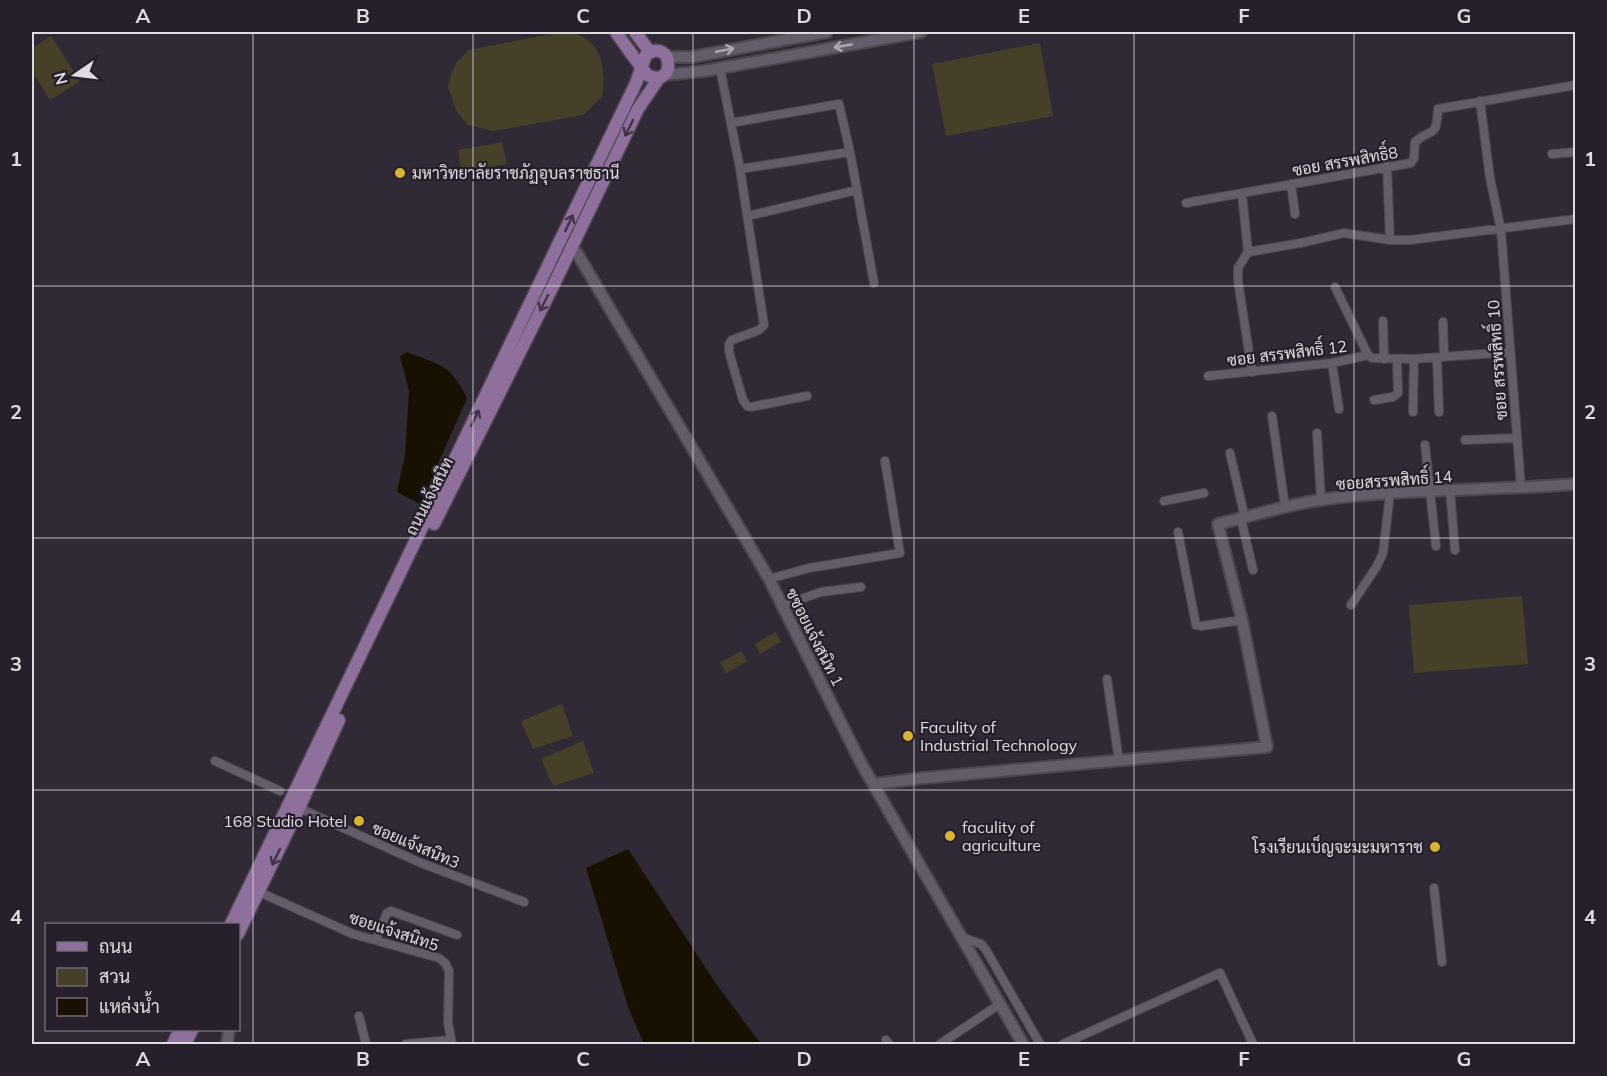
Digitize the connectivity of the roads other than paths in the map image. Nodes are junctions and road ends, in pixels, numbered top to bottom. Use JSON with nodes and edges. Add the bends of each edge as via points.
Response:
{"nodes":[{"id":1,"x":616,"y":32,"type":"edge"},
{"id":2,"x":635,"y":32,"type":"edge"},
{"id":3,"x":827,"y":32,"type":"edge"},
{"id":4,"x":921,"y":32,"type":"edge"},
{"id":5,"x":788,"y":35,"type":"edge"},
{"id":6,"x":868,"y":36,"type":"edge"},
{"id":7,"x":650,"y":52,"type":"junction"},
{"id":8,"x":667,"y":57,"type":"junction"},
{"id":9,"x":643,"y":68,"type":"junction"},
{"id":10,"x":720,"y":68,"type":"junction"},
{"id":11,"x":662,"y":77,"type":"junction"},
{"id":12,"x":1575,"y":85,"type":"edge"},
{"id":13,"x":1480,"y":101,"type":"junction"},
{"id":14,"x":731,"y":123,"type":"junction"},
{"id":15,"x":850,"y":152,"type":"junction"},
{"id":16,"x":1575,"y":152,"type":"edge"},
{"id":17,"x":1552,"y":154,"type":"dead end"},
{"id":18,"x":1387,"y":166,"type":"junction"},
{"id":19,"x":740,"y":169,"type":"junction"},
{"id":20,"x":1291,"y":184,"type":"junction"},
{"id":21,"x":857,"y":190,"type":"junction"},
{"id":22,"x":1242,"y":194,"type":"junction"},
{"id":23,"x":1186,"y":203,"type":"dead end"},
{"id":24,"x":1295,"y":214,"type":"dead end"},
{"id":25,"x":748,"y":216,"type":"junction"},
{"id":26,"x":1575,"y":219,"type":"edge"},
{"id":27,"x":1500,"y":230,"type":"junction"},
{"id":28,"x":1390,"y":240,"type":"junction"},
{"id":29,"x":570,"y":250,"type":"junction"},
{"id":30,"x":1248,"y":252,"type":"junction"},
{"id":31,"x":874,"y":283,"type":"dead end"},
{"id":32,"x":1335,"y":287,"type":"dead end"},
{"id":33,"x":1383,"y":321,"type":"dead end"},
{"id":34,"x":1443,"y":322,"type":"dead end"},
{"id":35,"x":1510,"y":352,"type":"junction"},
{"id":36,"x":1368,"y":355,"type":"junction"},
{"id":37,"x":1441,"y":358,"type":"junction"},
{"id":38,"x":1384,"y":359,"type":"junction"},
{"id":39,"x":1397,"y":359,"type":"junction"},
{"id":40,"x":1414,"y":359,"type":"junction"},
{"id":41,"x":1332,"y":363,"type":"junction"},
{"id":42,"x":1252,"y":372,"type":"junction"},
{"id":43,"x":1208,"y":376,"type":"dead end"},
{"id":44,"x":807,"y":396,"type":"dead end"},
{"id":45,"x":1374,"y":400,"type":"dead end"},
{"id":46,"x":1339,"y":409,"type":"dead end"},
{"id":47,"x":1413,"y":412,"type":"dead end"},
{"id":48,"x":1439,"y":412,"type":"dead end"},
{"id":49,"x":1272,"y":416,"type":"dead end"},
{"id":50,"x":1317,"y":433,"type":"dead end"},
{"id":51,"x":1516,"y":438,"type":"junction"},
{"id":52,"x":1465,"y":440,"type":"dead end"},
{"id":53,"x":1425,"y":445,"type":"dead end"},
{"id":54,"x":1230,"y":453,"type":"dead end"},
{"id":55,"x":885,"y":461,"type":"dead end"},
{"id":56,"x":1575,"y":484,"type":"edge"},
{"id":57,"x":1521,"y":488,"type":"junction"},
{"id":58,"x":1450,"y":490,"type":"junction"},
{"id":59,"x":1431,"y":491,"type":"junction"},
{"id":60,"x":1204,"y":493,"type":"dead end"},
{"id":61,"x":1390,"y":495,"type":"junction"},
{"id":62,"x":1321,"y":500,"type":"junction"},
{"id":63,"x":1164,"y":501,"type":"dead end"},
{"id":64,"x":1285,"y":507,"type":"junction"},
{"id":65,"x":1243,"y":518,"type":"junction"},
{"id":66,"x":1178,"y":532,"type":"dead end"},
{"id":67,"x":1436,"y":546,"type":"dead end"},
{"id":68,"x":1455,"y":550,"type":"dead end"},
{"id":69,"x":1253,"y":570,"type":"dead end"},
{"id":70,"x":769,"y":579,"type":"junction"},
{"id":71,"x":861,"y":587,"type":"dead end"},
{"id":72,"x":1352,"y":605,"type":"dead end"},
{"id":73,"x":781,"y":606,"type":"junction"},
{"id":74,"x":1242,"y":620,"type":"junction"},
{"id":75,"x":1107,"y":679,"type":"dead end"},
{"id":76,"x":216,"y":760,"type":"dead end"},
{"id":77,"x":1119,"y":761,"type":"junction"},
{"id":78,"x":874,"y":784,"type":"junction"},
{"id":79,"x":280,"y":791,"type":"dead end"},
{"id":80,"x":299,"y":808,"type":"junction"},
{"id":81,"x":1434,"y":888,"type":"dead end"},
{"id":82,"x":259,"y":892,"type":"junction"},
{"id":83,"x":524,"y":902,"type":"dead end"},
{"id":84,"x":231,"y":923,"type":"edge"},
{"id":85,"x":240,"y":930,"type":"edge"},
{"id":86,"x":457,"y":935,"type":"dead end"},
{"id":87,"x":961,"y":938,"type":"junction"},
{"id":88,"x":376,"y":940,"type":"junction"},
{"id":89,"x":1442,"y":962,"type":"dead end"},
{"id":90,"x":1000,"y":1004,"type":"junction"},
{"id":91,"x":359,"y":1016,"type":"dead end"},
{"id":92,"x":452,"y":1042,"type":"edge"},
{"id":93,"x":366,"y":1044,"type":"edge"},
{"id":94,"x":406,"y":1044,"type":"edge"},
{"id":95,"x":940,"y":1044,"type":"edge"},
{"id":96,"x":1023,"y":1044,"type":"edge"},
{"id":97,"x":1040,"y":1044,"type":"edge"},
{"id":98,"x":1062,"y":1044,"type":"edge"},
{"id":99,"x":1253,"y":1044,"type":"edge"}],
"edges":[{"from":1,"to":9,"type":"main road"},
{"from":2,"to":7,"type":"main road"},
{"from":3,"to":5,"type":"street"},
{"from":4,"to":6,"type":"street"},
{"from":8,"to":5,"type":"street","one_way":true,"via":[[692,57]]},
{"from":6,"to":10,"type":"street","one_way":true},
{"from":7,"to":8,"type":"main road","via":[[663,52]]},
{"from":7,"to":9,"type":"main road"},
{"from":8,"to":11,"type":"main road","via":[[668,70]]},
{"from":9,"to":11,"type":"main road","via":[[647,75]]},
{"from":84,"to":9,"type":"main road","name":"ถนนแจ้งสนิท","one_way":true},
{"from":10,"to":11,"type":"street"},
{"from":10,"to":14,"type":"street"},
{"from":11,"to":29,"type":"main road","name":"ถนนแจ้งสนิท","one_way":true,"via":[[638,109]]},
{"from":12,"to":13,"type":"street","name":"ซอย สรรพสิทธิ์8"},
{"from":13,"to":18,"type":"street","name":"ซอย สรรพสิทธิ์8","via":[[1438,109],[1437,129],[1415,142],[1411,163]]},
{"from":13,"to":27,"type":"street","name":"ซอย สรรพสิทธิ์ 10"},
{"from":14,"to":15,"type":"street","via":[[839,104]]},
{"from":14,"to":19,"type":"street"},
{"from":15,"to":19,"type":"street"},
{"from":15,"to":21,"type":"street"},
{"from":16,"to":17,"type":"street"},
{"from":18,"to":20,"type":"street","name":"ซอย สรรพสิทธิ์8"},
{"from":18,"to":28,"type":"street"},
{"from":19,"to":25,"type":"street"},
{"from":20,"to":22,"type":"street","name":"ซอย สรรพสิทธิ์8"},
{"from":20,"to":24,"type":"street"},
{"from":21,"to":25,"type":"street"},
{"from":21,"to":31,"type":"street"},
{"from":22,"to":23,"type":"street","name":"ซอย สรรพสิทธิ์8"},
{"from":22,"to":30,"type":"street"},
{"from":25,"to":44,"type":"street","via":[[764,325],[729,344],[743,400],[751,407]]},
{"from":26,"to":27,"type":"street"},
{"from":27,"to":28,"type":"street"},
{"from":27,"to":35,"type":"street","name":"ซอย สรรพสิทธิ์ 10"},
{"from":28,"to":30,"type":"street","via":[[1344,233]]},
{"from":29,"to":70,"type":"street","name":"ซซอยแจ้งสนิท 1","via":[[577,253]]},
{"from":29,"to":80,"type":"main road","name":"ถนนแจ้งสนิท","one_way":true,"via":[[387,616]]},
{"from":30,"to":42,"type":"street","via":[[1238,268],[1238,281]]},
{"from":32,"to":36,"type":"street","name":"ซอย สรรพสิทธิ์ 12"},
{"from":33,"to":38,"type":"street"},
{"from":34,"to":37,"type":"street"},
{"from":35,"to":37,"type":"street","name":"ซอย สรรพสิทธิ์ 12"},
{"from":35,"to":51,"type":"street","name":"ซอย สรรพสิทธิ์ 10"},
{"from":36,"to":38,"type":"street","name":"ซอย สรรพสิทธิ์ 12"},
{"from":36,"to":41,"type":"street","name":"ซอย สรรพสิทธิ์ 12"},
{"from":37,"to":40,"type":"street","name":"ซอย สรรพสิทธิ์ 12"},
{"from":37,"to":48,"type":"street"},
{"from":38,"to":39,"type":"street","name":"ซอย สรรพสิทธิ์ 12"},
{"from":39,"to":40,"type":"street","name":"ซอย สรรพสิทธิ์ 12"},
{"from":39,"to":45,"type":"street","via":[[1398,393]]},
{"from":40,"to":47,"type":"street"},
{"from":41,"to":42,"type":"street","name":"ซอย สรรพสิทธิ์ 12"},
{"from":41,"to":46,"type":"street"},
{"from":42,"to":43,"type":"street","name":"ซอย สรรพสิทธิ์ 12"},
{"from":49,"to":64,"type":"street"},
{"from":50,"to":62,"type":"street"},
{"from":51,"to":52,"type":"street"},
{"from":51,"to":57,"type":"street","name":"ซอย สรรพสิทธิ์ 10"},
{"from":53,"to":59,"type":"street"},
{"from":54,"to":65,"type":"street"},
{"from":55,"to":70,"type":"street","via":[[900,553],[809,568]]},
{"from":56,"to":57,"type":"street","name":"ซอยสรรพสิทธิ์ 14"},
{"from":57,"to":58,"type":"street","name":"ซอยสรรพสิทธิ์ 14"},
{"from":58,"to":59,"type":"street","name":"ซอยสรรพสิทธิ์ 14"},
{"from":58,"to":68,"type":"street"},
{"from":59,"to":61,"type":"street","name":"ซอยสรรพสิทธิ์ 14"},
{"from":59,"to":67,"type":"street"},
{"from":60,"to":63,"type":"street"},
{"from":61,"to":62,"type":"street","name":"ซอยสรรพสิทธิ์ 14"},
{"from":61,"to":72,"type":"street","via":[[1383,553]]},
{"from":62,"to":64,"type":"street","name":"ซอยสรรพสิทธิ์ 14"},
{"from":64,"to":65,"type":"street","name":"ซอยสรรพสิทธิ์ 14"},
{"from":65,"to":69,"type":"street"},
{"from":65,"to":74,"type":"street","name":"ซอยสรรพสิทธิ์ 14","via":[[1218,524]]},
{"from":66,"to":74,"type":"street","via":[[1196,625]]},
{"from":70,"to":73,"type":"street","name":"ซซอยแจ้งสนิท 1"},
{"from":71,"to":73,"type":"street","via":[[821,592]]},
{"from":73,"to":78,"type":"street","name":"ซซอยแจ้งสนิท 1"},
{"from":74,"to":77,"type":"street","via":[[1267,747]]},
{"from":75,"to":77,"type":"street"},
{"from":76,"to":79,"type":"street"},
{"from":77,"to":78,"type":"street"},
{"from":78,"to":87,"type":"street","name":"ซซอยแจ้งสนิท 1"},
{"from":80,"to":82,"type":"main road","name":"ถนนแจ้งสนิท","one_way":true},
{"from":80,"to":83,"type":"street","name":"ซอยแจ้งสนิท3","via":[[421,863]]},
{"from":81,"to":89,"type":"street"},
{"from":82,"to":85,"type":"main road","name":"ถนนแจ้งสนิท"},
{"from":82,"to":88,"type":"street","name":"ซอยแจ้งสนิท5","via":[[353,934]]},
{"from":86,"to":88,"type":"street","via":[[391,911]]},
{"from":87,"to":90,"type":"street","name":"ซซอยแจ้งสนิท 1"},
{"from":87,"to":97,"type":"street","via":[[981,944],[986,950]]},
{"from":88,"to":92,"type":"street","name":"ซอยแจ้งสนิท5","via":[[445,963],[449,971],[448,1023]]},
{"from":90,"to":95,"type":"street"},
{"from":90,"to":96,"type":"street","name":"ซซอยแจ้งสนิท 1"},
{"from":91,"to":93,"type":"street"},
{"from":92,"to":94,"type":"street"},
{"from":98,"to":99,"type":"street","via":[[1220,973]]}]}
